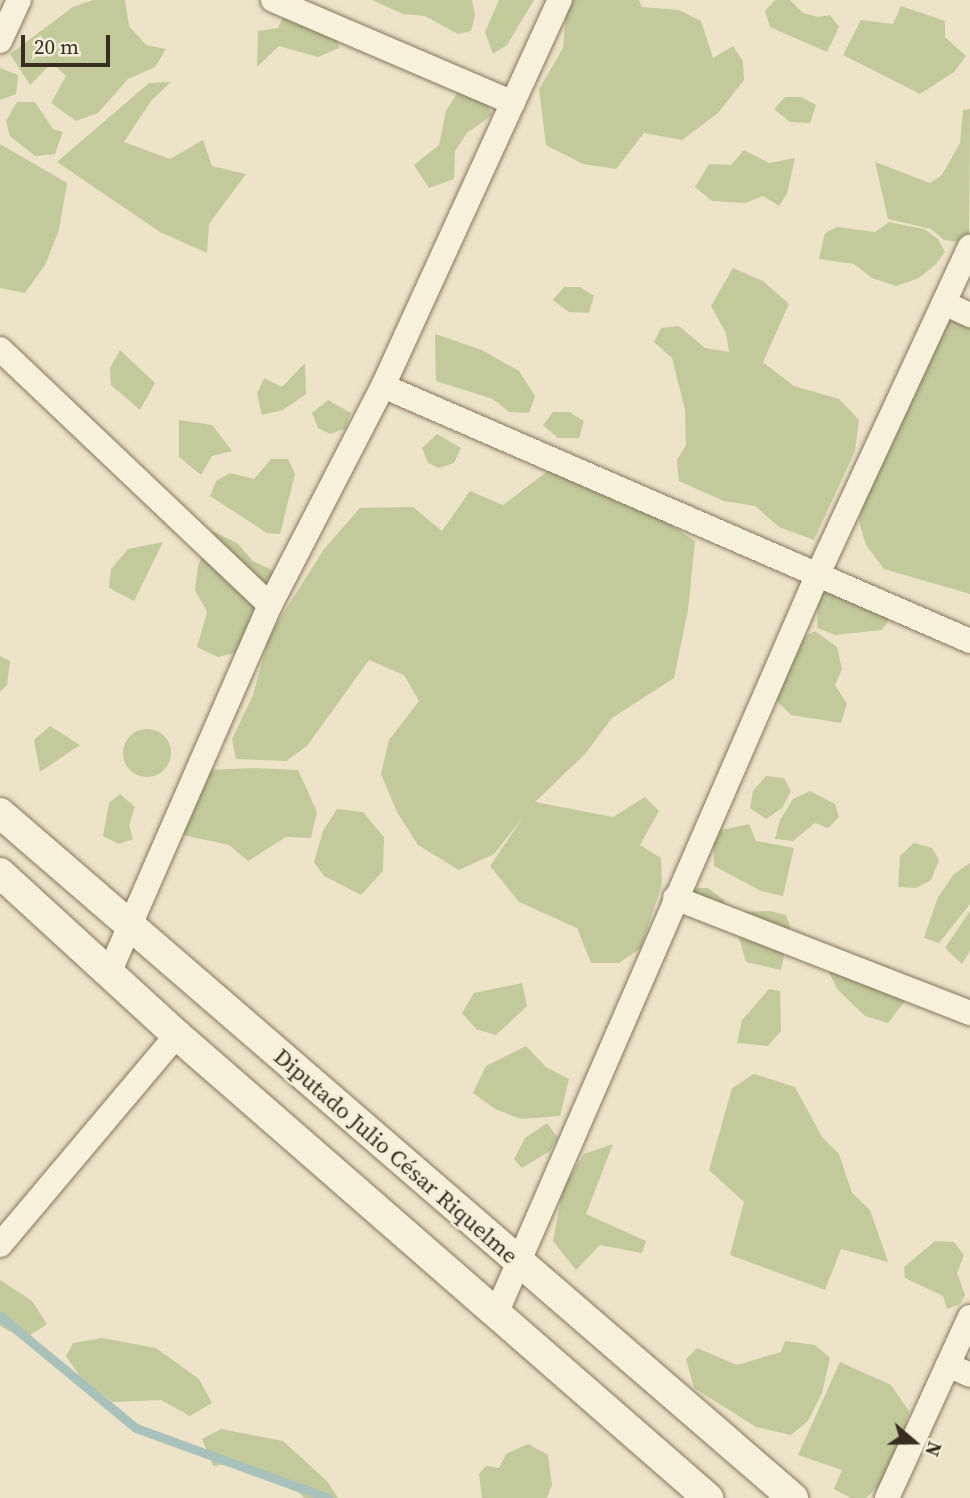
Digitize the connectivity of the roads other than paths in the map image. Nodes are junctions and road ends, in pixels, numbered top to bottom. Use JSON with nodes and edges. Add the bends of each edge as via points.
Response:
{"nodes":[{"id":1,"x":19,"y":0,"type":"edge"},
{"id":2,"x":273,"y":0,"type":"edge"},
{"id":3,"x":560,"y":0,"type":"edge"},
{"id":4,"x":0,"y":41,"type":"edge"},
{"id":5,"x":513,"y":103,"type":"junction"},
{"id":6,"x":970,"y":247,"type":"edge"},
{"id":7,"x":944,"y":303,"type":"junction"},
{"id":8,"x":970,"y":315,"type":"edge"},
{"id":9,"x":0,"y":349,"type":"edge"},
{"id":10,"x":383,"y":386,"type":"junction"},
{"id":11,"x":817,"y":576,"type":"junction"},
{"id":12,"x":271,"y":605,"type":"junction"},
{"id":13,"x":970,"y":641,"type":"edge"},
{"id":14,"x":0,"y":813,"type":"edge"},
{"id":15,"x":27,"y":837,"type":"junction"},
{"id":16,"x":0,"y":867,"type":"edge"},
{"id":17,"x":0,"y":873,"type":"edge"},
{"id":18,"x":675,"y":898,"type":"junction"},
{"id":19,"x":132,"y":927,"type":"junction"},
{"id":20,"x":110,"y":971,"type":"junction"},
{"id":21,"x":970,"y":1013,"type":"edge"},
{"id":22,"x":177,"y":1035,"type":"junction"},
{"id":23,"x":0,"y":1245,"type":"edge"},
{"id":24,"x":517,"y":1261,"type":"junction"},
{"id":25,"x":496,"y":1314,"type":"junction"},
{"id":26,"x":970,"y":1317,"type":"edge"},
{"id":27,"x":959,"y":1370,"type":"edge"},
{"id":28,"x":708,"y":1498,"type":"edge"},
{"id":29,"x":793,"y":1498,"type":"edge"},
{"id":30,"x":887,"y":1498,"type":"edge"}],
"edges":[{"from":1,"to":4,"type":"street"},
{"from":2,"to":5,"type":"street"},
{"from":3,"to":5,"type":"street"},
{"from":5,"to":10,"type":"street"},
{"from":6,"to":7,"type":"street"},
{"from":7,"to":8,"type":"street"},
{"from":7,"to":11,"type":"street"},
{"from":9,"to":12,"type":"street"},
{"from":10,"to":11,"type":"street"},
{"from":10,"to":12,"type":"street"},
{"from":11,"to":13,"type":"street"},
{"from":11,"to":18,"type":"street"},
{"from":12,"to":19,"type":"street"},
{"from":14,"to":15,"type":"street","name":"Diputado Julio César Riquelme"},
{"from":15,"to":16,"type":"street"},
{"from":15,"to":19,"type":"street","name":"Diputado Julio César Riquelme"},
{"from":17,"to":20,"type":"street"},
{"from":18,"to":21,"type":"street"},
{"from":18,"to":24,"type":"street"},
{"from":19,"to":20,"type":"street"},
{"from":19,"to":24,"type":"street","name":"Diputado Julio César Riquelme"},
{"from":20,"to":22,"type":"street"},
{"from":22,"to":23,"type":"street"},
{"from":22,"to":25,"type":"street"},
{"from":24,"to":25,"type":"street"},
{"from":24,"to":29,"type":"street","name":"Diputado Julio César Riquelme"},
{"from":25,"to":28,"type":"street"},
{"from":26,"to":27,"type":"street"},
{"from":27,"to":30,"type":"street"}]}
